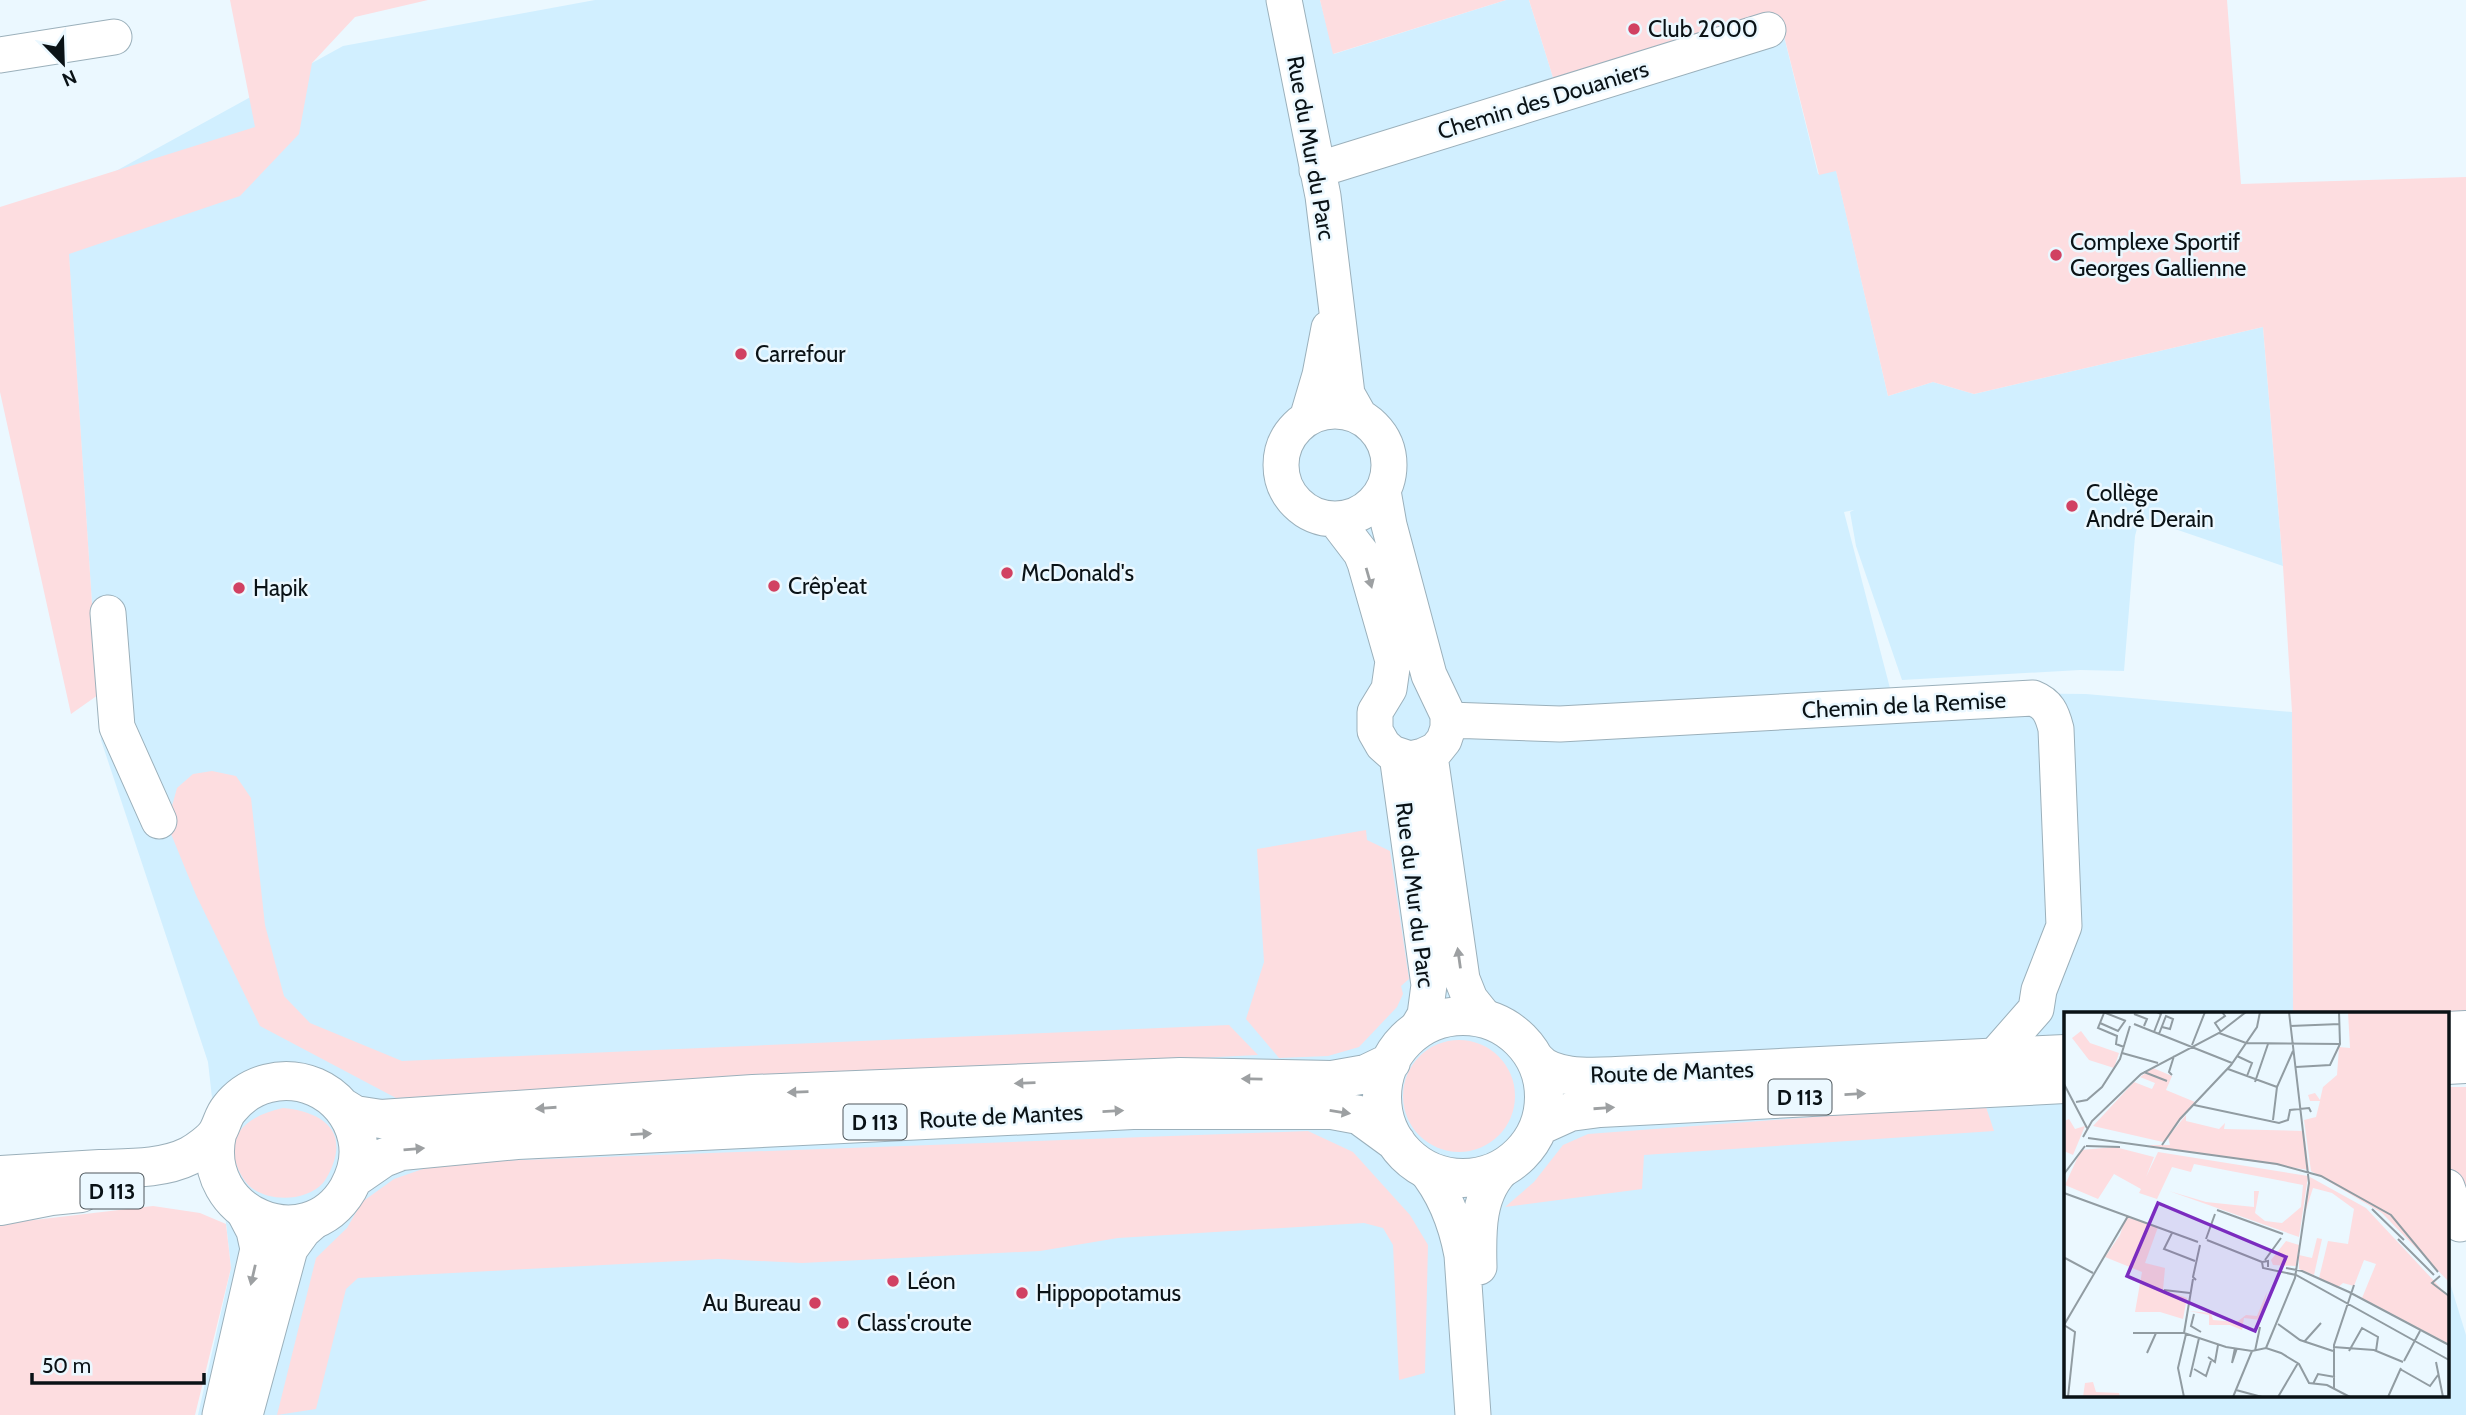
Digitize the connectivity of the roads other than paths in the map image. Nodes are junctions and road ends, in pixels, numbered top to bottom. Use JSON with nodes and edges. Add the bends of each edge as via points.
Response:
{"nodes":[{"id":1,"x":1283,"y":0,"type":"edge"},
{"id":2,"x":1768,"y":30,"type":"dead end"},
{"id":3,"x":114,"y":37,"type":"dead end"},
{"id":4,"x":0,"y":55,"type":"edge"},
{"id":5,"x":1317,"y":170,"type":"junction"},
{"id":6,"x":1335,"y":297,"type":"junction"},
{"id":7,"x":1360,"y":417,"type":"junction"},
{"id":8,"x":1307,"y":419,"type":"junction"},
{"id":9,"x":1383,"y":491,"type":"junction"},
{"id":10,"x":1335,"y":519,"type":"junction"},
{"id":11,"x":108,"y":613,"type":"dead end"},
{"id":12,"x":1448,"y":720,"type":"junction"},
{"id":13,"x":1432,"y":752,"type":"junction"},
{"id":14,"x":1397,"y":755,"type":"junction"},
{"id":15,"x":159,"y":821,"type":"dead end"},
{"id":16,"x":2036,"y":1009,"type":"junction"},
{"id":17,"x":1486,"y":1019,"type":"junction"},
{"id":18,"x":2466,"y":1030,"type":"edge"},
{"id":19,"x":1415,"y":1032,"type":"junction"},
{"id":20,"x":2448,"y":1032,"type":"edge"},
{"id":21,"x":2064,"y":1045,"type":"edge"},
{"id":22,"x":2064,"y":1054,"type":"edge"},
{"id":23,"x":1993,"y":1058,"type":"junction"},
{"id":24,"x":1535,"y":1059,"type":"junction"},
{"id":25,"x":1391,"y":1062,"type":"junction"},
{"id":26,"x":2466,"y":1063,"type":"edge"},
{"id":27,"x":2448,"y":1065,"type":"edge"},
{"id":28,"x":2064,"y":1084,"type":"edge"},
{"id":29,"x":342,"y":1107,"type":"junction"},
{"id":30,"x":1539,"y":1126,"type":"junction"},
{"id":31,"x":217,"y":1134,"type":"junction"},
{"id":32,"x":1410,"y":1154,"type":"junction"},
{"id":33,"x":1506,"y":1166,"type":"junction"},
{"id":34,"x":0,"y":1175,"type":"edge"},
{"id":35,"x":354,"y":1178,"type":"junction"},
{"id":36,"x":2448,"y":1190,"type":"edge"},
{"id":37,"x":234,"y":1200,"type":"junction"},
{"id":38,"x":0,"y":1206,"type":"edge"},
{"id":39,"x":320,"y":1216,"type":"junction"},
{"id":40,"x":2459,"y":1224,"type":"dead end"},
{"id":41,"x":219,"y":1415,"type":"edge"},
{"id":42,"x":246,"y":1415,"type":"edge"},
{"id":43,"x":1473,"y":1415,"type":"edge"},
{"id":44,"x":1486,"y":1415,"type":"edge"}],
"edges":[{"from":1,"to":5,"type":"street","name":"Rue du Mur du Parc"},
{"from":2,"to":5,"type":"street","name":"Chemin des Douaniers"},
{"from":3,"to":4,"type":"street"},
{"from":5,"to":6,"type":"street","name":"Rue du Mur du Parc"},
{"from":6,"to":7,"type":"street","name":"Rue du Mur du Parc","via":[[1347,394]]},
{"from":6,"to":8,"type":"street","name":"Rue du Mur du Parc"},
{"from":7,"to":8,"type":"street","via":[[1342,411]]},
{"from":7,"to":9,"type":"street","via":[[1381,436],[1387,449],[1388,477]]},
{"from":8,"to":10,"type":"street","via":[[1285,445],[1282,478],[1299,506]]},
{"from":9,"to":10,"type":"street","via":[[1363,512]]},
{"from":9,"to":12,"type":"street","via":[[1429,675]]},
{"from":10,"to":14,"type":"street","one_way":true,"via":[[1361,553],[1390,645],[1392,679],[1374,722],[1380,741]]},
{"from":11,"to":15,"type":"street","via":[[117,727]]},
{"from":12,"to":13,"type":"street","via":[[1446,736]]},
{"from":12,"to":16,"type":"street","name":"Chemin de la Remise","via":[[1560,724],[2033,698],[2043,702],[2056,729],[2064,926]]},
{"from":13,"to":14,"type":"street","via":[[1415,758]]},
{"from":17,"to":13,"type":"street","name":"Rue du Mur du Parc","one_way":true,"via":[[1462,979]]},
{"from":14,"to":19,"type":"street","name":"Rue du Mur du Parc","via":[[1429,985],[1425,1015]]},
{"from":16,"to":21,"type":"street"},
{"from":16,"to":23,"type":"street","name":"Chemin de la Remise"},
{"from":17,"to":19,"type":"main road","via":[[1449,1017]]},
{"from":17,"to":24,"type":"main road","via":[[1518,1037]]},
{"from":18,"to":20,"type":"main road"},
{"from":19,"to":25,"type":"main road"},
{"from":22,"to":23,"type":"main road","name":"Route de Mantes","number":"D 113"},
{"from":23,"to":24,"type":"main road","name":"Route de Mantes","number":"D 113","via":[[1616,1076],[1567,1074]]},
{"from":24,"to":30,"type":"main road","via":[[1544,1092]]},
{"from":25,"to":29,"type":"main road","name":"Route de Mantes","number":"D 113","one_way":true,"via":[[1366,1074],[1332,1080],[1180,1077],[753,1094],[381,1119],[355,1115]]},
{"from":25,"to":32,"type":"main road","via":[[1384,1079],[1383,1107],[1388,1125]]},
{"from":26,"to":27,"type":"main road"},
{"from":30,"to":28,"type":"main road","number":"D 113","one_way":true,"via":[[1570,1112],[1600,1108]]},
{"from":29,"to":31,"type":"main road","via":[[307,1084],[271,1082],[239,1098]]},
{"from":29,"to":35,"type":"main road","via":[[358,1144]]},
{"from":30,"to":33,"type":"main road","via":[[1522,1153]]},
{"from":31,"to":34,"type":"main road","number":"D 113","via":[[187,1157],[168,1163]]},
{"from":31,"to":37,"type":"main road","via":[[215,1166]]},
{"from":32,"to":33,"type":"main road","via":[[1443,1175],[1465,1178]]},
{"from":35,"to":32,"type":"main road","name":"Route de Mantes","number":"D 113","one_way":true,"via":[[401,1150],[517,1140],[1133,1110],[1332,1110],[1359,1115]]},
{"from":32,"to":43,"type":"street","via":[[1444,1198],[1459,1239]]},
{"from":33,"to":44,"type":"street","via":[[1488,1190],[1478,1229]]},
{"from":35,"to":39,"type":"main road","via":[[341,1199]]},
{"from":36,"to":40,"type":"street"},
{"from":37,"to":38,"type":"main road","number":"D 113","via":[[206,1185],[51,1196]]},
{"from":37,"to":39,"type":"main road","via":[[258,1219],[282,1224]]},
{"from":37,"to":41,"type":"street","one_way":true,"via":[[254,1231],[258,1249]]},
{"from":39,"to":42,"type":"street","via":[[290,1248]]}]}
